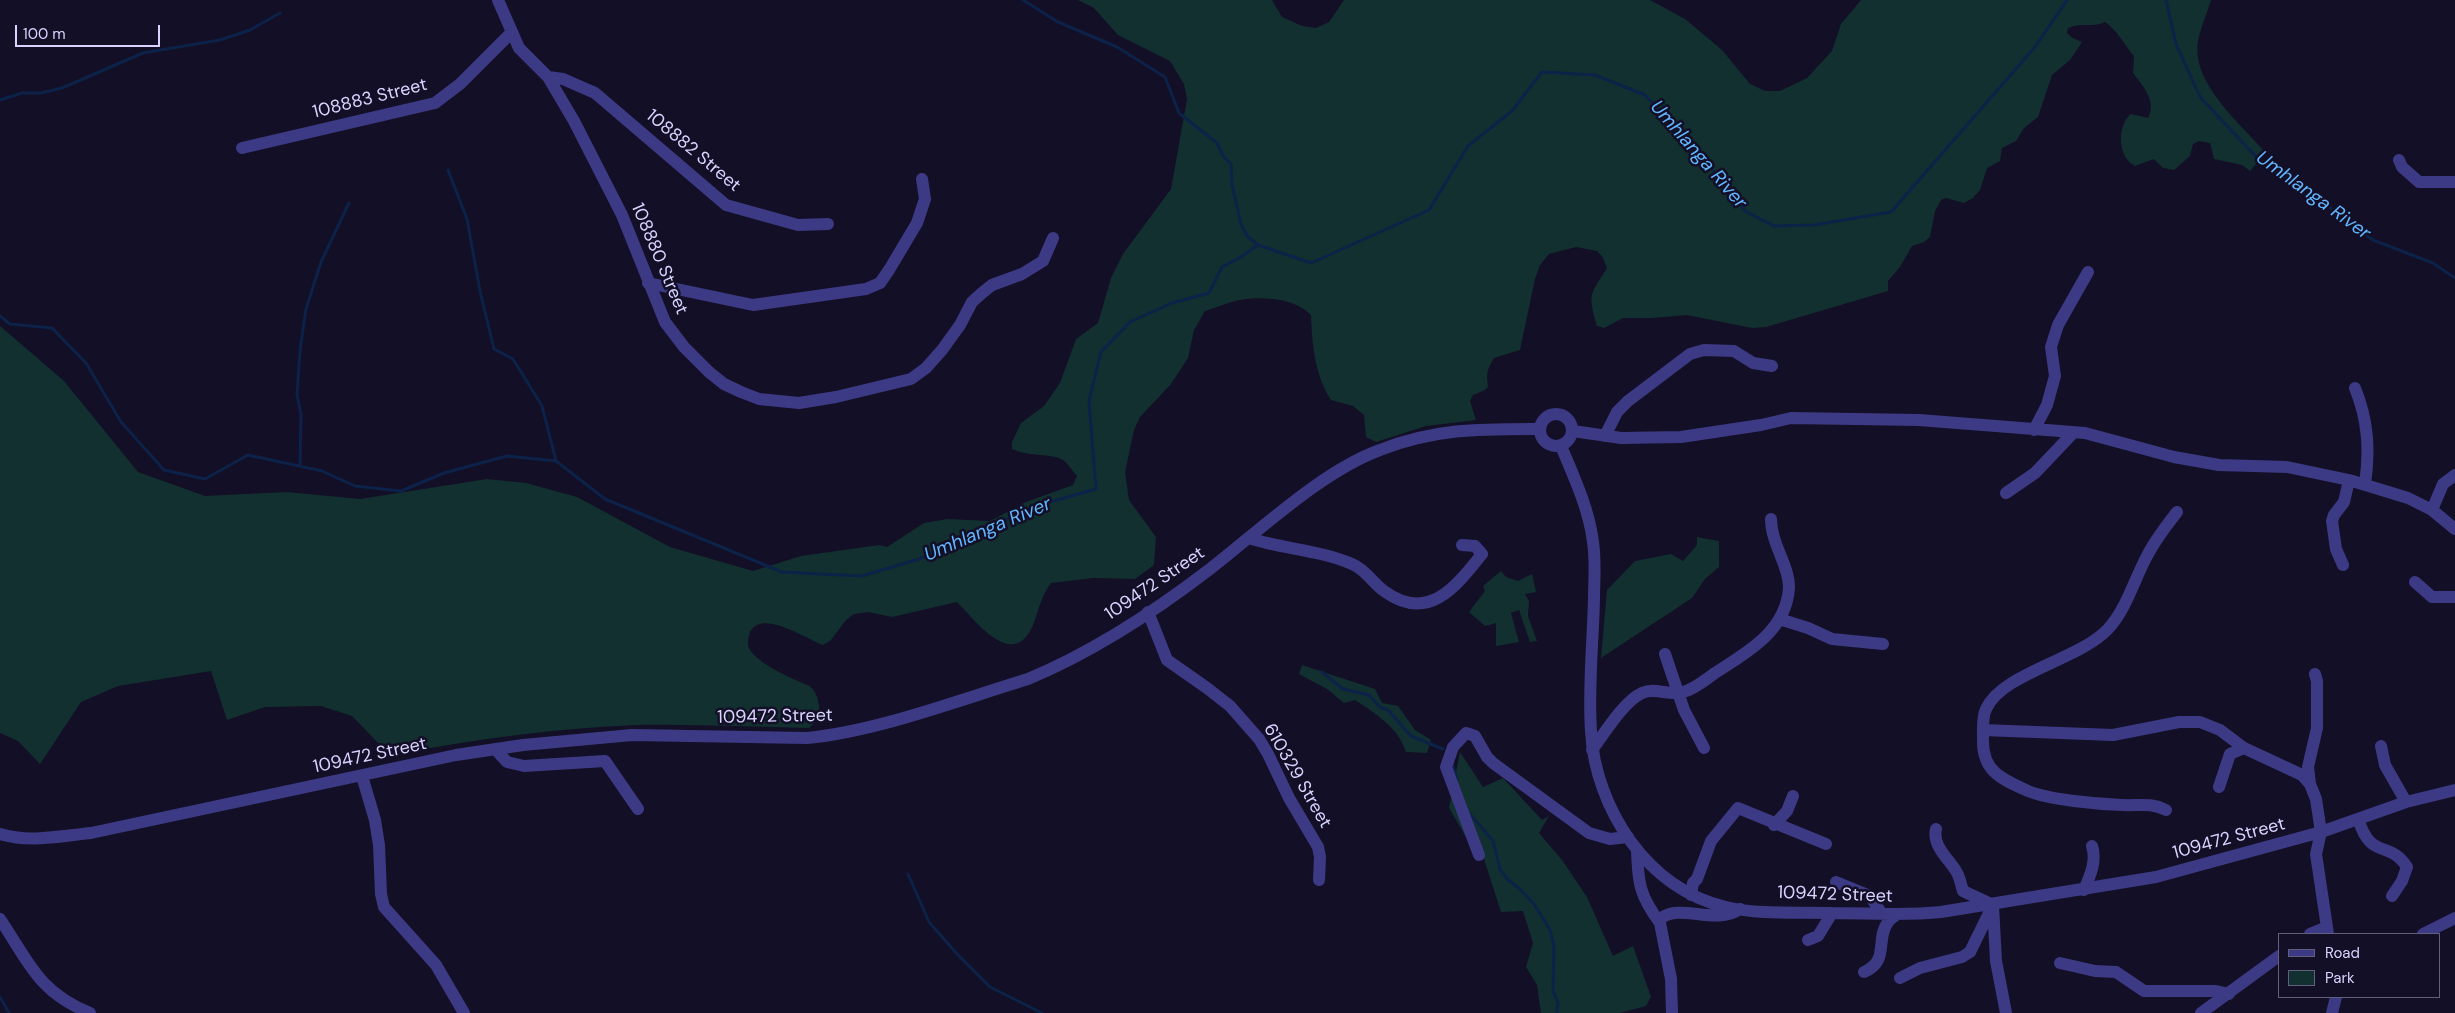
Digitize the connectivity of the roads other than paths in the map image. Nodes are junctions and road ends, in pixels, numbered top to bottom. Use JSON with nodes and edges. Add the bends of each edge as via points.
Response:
{"nodes":[{"id":1,"x":498,"y":0,"type":"edge"},
{"id":2,"x":511,"y":33,"type":"junction"},
{"id":3,"x":548,"y":77,"type":"junction"},
{"id":4,"x":242,"y":148,"type":"dead end"},
{"id":5,"x":2398,"y":160,"type":"dead end"},
{"id":6,"x":922,"y":179,"type":"dead end"},
{"id":7,"x":2455,"y":182,"type":"edge"},
{"id":8,"x":828,"y":224,"type":"dead end"},
{"id":9,"x":1053,"y":238,"type":"dead end"},
{"id":10,"x":2088,"y":272,"type":"dead end"},
{"id":11,"x":648,"y":283,"type":"junction"},
{"id":12,"x":1772,"y":366,"type":"dead end"},
{"id":13,"x":2355,"y":388,"type":"dead end"},
{"id":14,"x":1540,"y":429,"type":"junction"},
{"id":15,"x":2034,"y":430,"type":"junction"},
{"id":16,"x":1572,"y":431,"type":"junction"},
{"id":17,"x":2073,"y":433,"type":"junction"},
{"id":18,"x":1605,"y":436,"type":"junction"},
{"id":19,"x":1561,"y":446,"type":"junction"},
{"id":20,"x":2455,"y":475,"type":"edge"},
{"id":21,"x":2349,"y":480,"type":"junction"},
{"id":22,"x":2365,"y":484,"type":"junction"},
{"id":23,"x":2006,"y":493,"type":"dead end"},
{"id":24,"x":2432,"y":510,"type":"junction"},
{"id":25,"x":2177,"y":512,"type":"dead end"},
{"id":26,"x":1771,"y":519,"type":"dead end"},
{"id":27,"x":2455,"y":529,"type":"edge"},
{"id":28,"x":1249,"y":538,"type":"junction"},
{"id":29,"x":1462,"y":545,"type":"dead end"},
{"id":30,"x":2343,"y":565,"type":"dead end"},
{"id":31,"x":2415,"y":582,"type":"dead end"},
{"id":32,"x":2455,"y":597,"type":"edge"},
{"id":33,"x":1148,"y":612,"type":"junction"},
{"id":34,"x":1780,"y":619,"type":"junction"},
{"id":35,"x":1884,"y":644,"type":"dead end"},
{"id":36,"x":1665,"y":654,"type":"dead end"},
{"id":37,"x":2315,"y":674,"type":"dead end"},
{"id":38,"x":1678,"y":693,"type":"junction"},
{"id":39,"x":1983,"y":730,"type":"junction"},
{"id":40,"x":2381,"y":746,"type":"dead end"},
{"id":41,"x":1704,"y":748,"type":"dead end"},
{"id":42,"x":2244,"y":748,"type":"junction"},
{"id":43,"x":495,"y":749,"type":"junction"},
{"id":44,"x":1592,"y":750,"type":"junction"},
{"id":45,"x":362,"y":776,"type":"junction"},
{"id":46,"x":2310,"y":784,"type":"junction"},
{"id":47,"x":2219,"y":787,"type":"dead end"},
{"id":48,"x":2455,"y":790,"type":"edge"},
{"id":49,"x":1793,"y":796,"type":"dead end"},
{"id":50,"x":2406,"y":802,"type":"junction"},
{"id":51,"x":638,"y":809,"type":"dead end"},
{"id":52,"x":2166,"y":810,"type":"dead end"},
{"id":53,"x":2359,"y":820,"type":"junction"},
{"id":54,"x":1774,"y":825,"type":"junction"},
{"id":55,"x":1936,"y":829,"type":"dead end"},
{"id":56,"x":2322,"y":832,"type":"junction"},
{"id":57,"x":0,"y":834,"type":"edge"},
{"id":58,"x":1628,"y":837,"type":"junction"},
{"id":59,"x":1826,"y":844,"type":"dead end"},
{"id":60,"x":2092,"y":846,"type":"dead end"},
{"id":61,"x":1637,"y":850,"type":"junction"},
{"id":62,"x":1479,"y":855,"type":"dead end"},
{"id":63,"x":1319,"y":880,"type":"dead end"},
{"id":64,"x":1836,"y":882,"type":"dead end"},
{"id":65,"x":2084,"y":890,"type":"junction"},
{"id":66,"x":1691,"y":895,"type":"junction"},
{"id":67,"x":2392,"y":896,"type":"dead end"},
{"id":68,"x":1993,"y":904,"type":"junction"},
{"id":69,"x":1740,"y":909,"type":"junction"},
{"id":70,"x":1832,"y":913,"type":"junction"},
{"id":71,"x":1882,"y":914,"type":"junction"},
{"id":72,"x":1897,"y":914,"type":"junction"},
{"id":73,"x":2455,"y":918,"type":"edge"},
{"id":74,"x":0,"y":919,"type":"edge"},
{"id":75,"x":1660,"y":923,"type":"junction"},
{"id":76,"x":2327,"y":931,"type":"edge"},
{"id":77,"x":2425,"y":933,"type":"edge"},
{"id":78,"x":1808,"y":940,"type":"dead end"},
{"id":79,"x":2278,"y":957,"type":"edge"},
{"id":80,"x":2060,"y":963,"type":"dead end"},
{"id":81,"x":1864,"y":972,"type":"dead end"},
{"id":82,"x":1900,"y":978,"type":"dead end"},
{"id":83,"x":2228,"y":994,"type":"junction"},
{"id":84,"x":2337,"y":998,"type":"edge"},
{"id":85,"x":2337,"y":998,"type":"edge"},
{"id":86,"x":90,"y":1013,"type":"edge"},
{"id":87,"x":464,"y":1013,"type":"edge"},
{"id":88,"x":1672,"y":1013,"type":"edge"},
{"id":89,"x":2006,"y":1013,"type":"edge"},
{"id":90,"x":2201,"y":1013,"type":"edge"},
{"id":91,"x":2332,"y":1013,"type":"edge"},
{"id":92,"x":2340,"y":1013,"type":"edge"}],
"edges":[{"from":1,"to":2,"type":"street","name":"108880 Street"},
{"from":2,"to":3,"type":"street","name":"108880 Street","via":[[528,59]]},
{"from":2,"to":4,"type":"street","name":"108883 Street","via":[[460,84],[435,103]]},
{"from":3,"to":8,"type":"street","name":"108882 Street","via":[[563,79],[595,93],[726,205],[798,225]]},
{"from":3,"to":11,"type":"street","name":"108880 Street","via":[[574,120],[622,215]]},
{"from":5,"to":7,"type":"street","via":[[2419,182]]},
{"from":6,"to":11,"type":"street","via":[[925,200],[917,223],[880,283],[866,289],[754,305]]},
{"from":9,"to":11,"type":"street","name":"108880 Street","via":[[1042,262],[992,286],[972,302],[942,350],[911,379],[799,403],[758,399],[724,384],[684,347],[665,322]]},
{"from":10,"to":15,"type":"street","via":[[2058,324],[2051,347],[2055,376],[2047,405]]},
{"from":12,"to":18,"type":"street","via":[[1753,363],[1734,351],[1704,350],[1690,354],[1616,412]]},
{"from":13,"to":22,"type":"street","via":[[2366,421]]},
{"from":14,"to":16,"type":"street","via":[[1547,417],[1560,414],[1568,418]]},
{"from":14,"to":19,"type":"street","via":[[1545,441]]},
{"from":14,"to":28,"type":"street","name":"109472 Street","via":[[1466,429],[1379,450],[1334,474]]},
{"from":15,"to":17,"type":"street"},
{"from":15,"to":18,"type":"street","via":[[1919,420],[1791,418],[1681,438]]},
{"from":16,"to":18,"type":"street"},
{"from":16,"to":19,"type":"street","via":[[1569,440]]},
{"from":17,"to":21,"type":"street","via":[[2100,436],[2174,458],[2219,465],[2287,467]]},
{"from":17,"to":23,"type":"street","via":[[2035,473]]},
{"from":19,"to":44,"type":"street","name":"109472 Street","via":[[1584,504],[1594,546],[1590,668]]},
{"from":20,"to":24,"type":"street","via":[[2443,484]]},
{"from":21,"to":22,"type":"street"},
{"from":21,"to":30,"type":"street","via":[[2344,502],[2332,521],[2336,549]]},
{"from":22,"to":24,"type":"street","via":[[2408,498]]},
{"from":24,"to":27,"type":"street"},
{"from":25,"to":39,"type":"street","via":[[2148,553],[2130,593],[2108,629],[2074,653],[1999,692],[1986,708]]},
{"from":26,"to":34,"type":"street","via":[[1774,543],[1789,583]]},
{"from":28,"to":29,"type":"street","via":[[1351,564],[1368,573],[1379,587],[1398,600],[1414,604],[1430,602],[1448,592],[1482,554],[1475,546]]},
{"from":28,"to":33,"type":"street","name":"109472 Street"},
{"from":31,"to":32,"type":"street","via":[[2432,597]]},
{"from":33,"to":43,"type":"street","name":"109472 Street","via":[[1079,654],[1028,678],[834,735],[806,738],[632,735]]},
{"from":33,"to":63,"type":"street","name":"610329 Street","via":[[1166,660],[1230,706],[1268,754],[1318,847]]},
{"from":34,"to":35,"type":"street","via":[[1832,639]]},
{"from":34,"to":38,"type":"street","via":[[1754,647],[1693,688]]},
{"from":36,"to":38,"type":"street"},
{"from":37,"to":46,"type":"street","via":[[2317,728],[2308,767]]},
{"from":38,"to":41,"type":"street"},
{"from":38,"to":44,"type":"street","via":[[1642,693],[1624,708]]},
{"from":39,"to":42,"type":"street","via":[[2113,735],[2194,721],[2210,725]]},
{"from":39,"to":52,"type":"street","via":[[1983,749],[1988,766],[2030,791],[2123,806],[2147,803]]},
{"from":40,"to":50,"type":"street","via":[[2384,765]]},
{"from":42,"to":46,"type":"street","via":[[2302,775]]},
{"from":42,"to":47,"type":"street","via":[[2230,754]]},
{"from":43,"to":45,"type":"street","name":"109472 Street"},
{"from":43,"to":51,"type":"street","via":[[507,762],[524,766],[605,761]]},
{"from":44,"to":58,"type":"street","name":"109472 Street","via":[[1615,816]]},
{"from":45,"to":57,"type":"street","name":"109472 Street","via":[[91,833],[32,839]]},
{"from":45,"to":87,"type":"street","via":[[375,820],[384,907],[436,965]]},
{"from":46,"to":56,"type":"street","via":[[2315,793]]},
{"from":48,"to":50,"type":"street","name":"109472 Street"},
{"from":49,"to":54,"type":"street","via":[[1787,811]]},
{"from":50,"to":53,"type":"street","name":"109472 Street"},
{"from":53,"to":56,"type":"street","name":"109472 Street"},
{"from":53,"to":67,"type":"street","via":[[2371,845],[2392,852],[2407,866]]},
{"from":54,"to":59,"type":"street"},
{"from":54,"to":66,"type":"street","via":[[1738,808],[1709,844]]},
{"from":55,"to":68,"type":"street","via":[[1943,855],[1957,872],[1963,890]]},
{"from":56,"to":65,"type":"street","name":"109472 Street","via":[[2156,877]]},
{"from":56,"to":76,"type":"street","via":[[2316,854]]},
{"from":58,"to":61,"type":"street","name":"109472 Street"},
{"from":58,"to":62,"type":"street","via":[[1599,837],[1577,826],[1493,763],[1476,736],[1466,733],[1453,747],[1446,767]]},
{"from":60,"to":65,"type":"street","via":[[2093,865]]},
{"from":61,"to":66,"type":"street","name":"109472 Street","via":[[1657,872]]},
{"from":61,"to":75,"type":"street","via":[[1638,877],[1644,901]]},
{"from":64,"to":71,"type":"street","via":[[1870,896]]},
{"from":65,"to":68,"type":"street","name":"109472 Street"},
{"from":66,"to":69,"type":"street","name":"109472 Street"},
{"from":68,"to":72,"type":"street","name":"109472 Street","via":[[1922,914]]},
{"from":68,"to":82,"type":"street","via":[[1970,952]]},
{"from":68,"to":89,"type":"street","via":[[1996,961]]},
{"from":69,"to":70,"type":"street","name":"109472 Street"},
{"from":69,"to":75,"type":"street","via":[[1724,916],[1668,914],[1661,918]]},
{"from":70,"to":71,"type":"street","name":"109472 Street"},
{"from":70,"to":78,"type":"street","via":[[1818,936]]},
{"from":71,"to":72,"type":"street","name":"109472 Street"},
{"from":72,"to":81,"type":"street","via":[[1887,923],[1879,960],[1872,969]]},
{"from":73,"to":77,"type":"street"},
{"from":74,"to":86,"type":"street","via":[[37,977],[66,1003]]},
{"from":75,"to":88,"type":"street","via":[[1672,979]]},
{"from":79,"to":83,"type":"street"},
{"from":80,"to":83,"type":"street","via":[[2116,972],[2144,991],[2216,991]]},
{"from":83,"to":90,"type":"street"},
{"from":84,"to":91,"type":"street"},
{"from":85,"to":92,"type":"street"}]}
